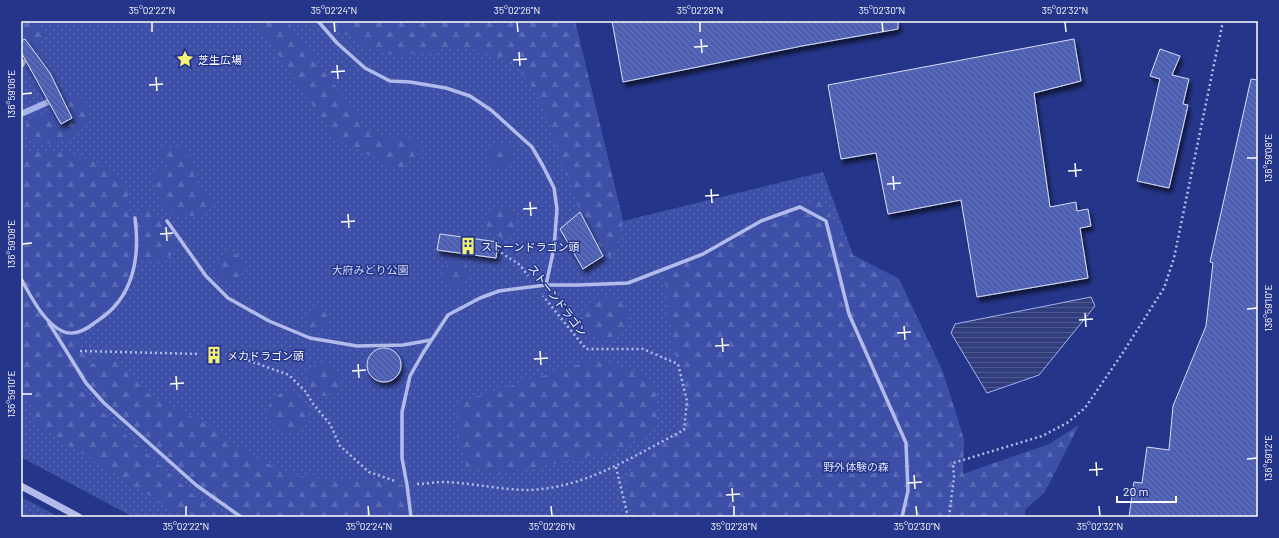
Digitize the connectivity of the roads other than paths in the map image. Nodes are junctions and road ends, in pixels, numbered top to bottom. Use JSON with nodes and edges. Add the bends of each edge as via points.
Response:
{"nodes":[{"id":1,"x":318,"y":21,"type":"edge"},
{"id":2,"x":135,"y":218,"type":"dead end"},
{"id":3,"x":167,"y":220,"type":"dead end"},
{"id":4,"x":21,"y":279,"type":"edge"},
{"id":5,"x":546,"y":285,"type":"junction"},
{"id":6,"x":49,"y":323,"type":"junction"},
{"id":7,"x":431,"y":340,"type":"junction"},
{"id":8,"x":21,"y":486,"type":"edge"},
{"id":9,"x":79,"y":517,"type":"edge"},
{"id":10,"x":241,"y":517,"type":"edge"},
{"id":11,"x":410,"y":517,"type":"edge"},
{"id":12,"x":902,"y":517,"type":"edge"}],
"edges":[{"from":1,"to":5,"type":"street","via":[[337,43],[365,68],[390,81],[446,88],[470,96],[491,110],[532,147],[554,188],[557,209],[554,248]]},
{"from":2,"to":6,"type":"street","via":[[138,237],[136,259],[127,290],[114,308],[89,327],[73,333],[63,332]]},
{"from":3,"to":7,"type":"street","via":[[206,276],[228,298],[269,321],[310,338],[357,346],[403,345]]},
{"from":4,"to":6,"type":"street"},
{"from":5,"to":7,"type":"street","via":[[500,291],[480,298],[448,315]]},
{"from":5,"to":12,"type":"street","via":[[628,283],[703,254],[761,221],[800,207],[826,221],[849,314],[906,443],[908,491]]},
{"from":6,"to":10,"type":"street","via":[[86,383],[109,408],[196,485]]},
{"from":7,"to":11,"type":"street","via":[[410,376],[402,412],[402,458]]},
{"from":8,"to":9,"type":"street"}]}
